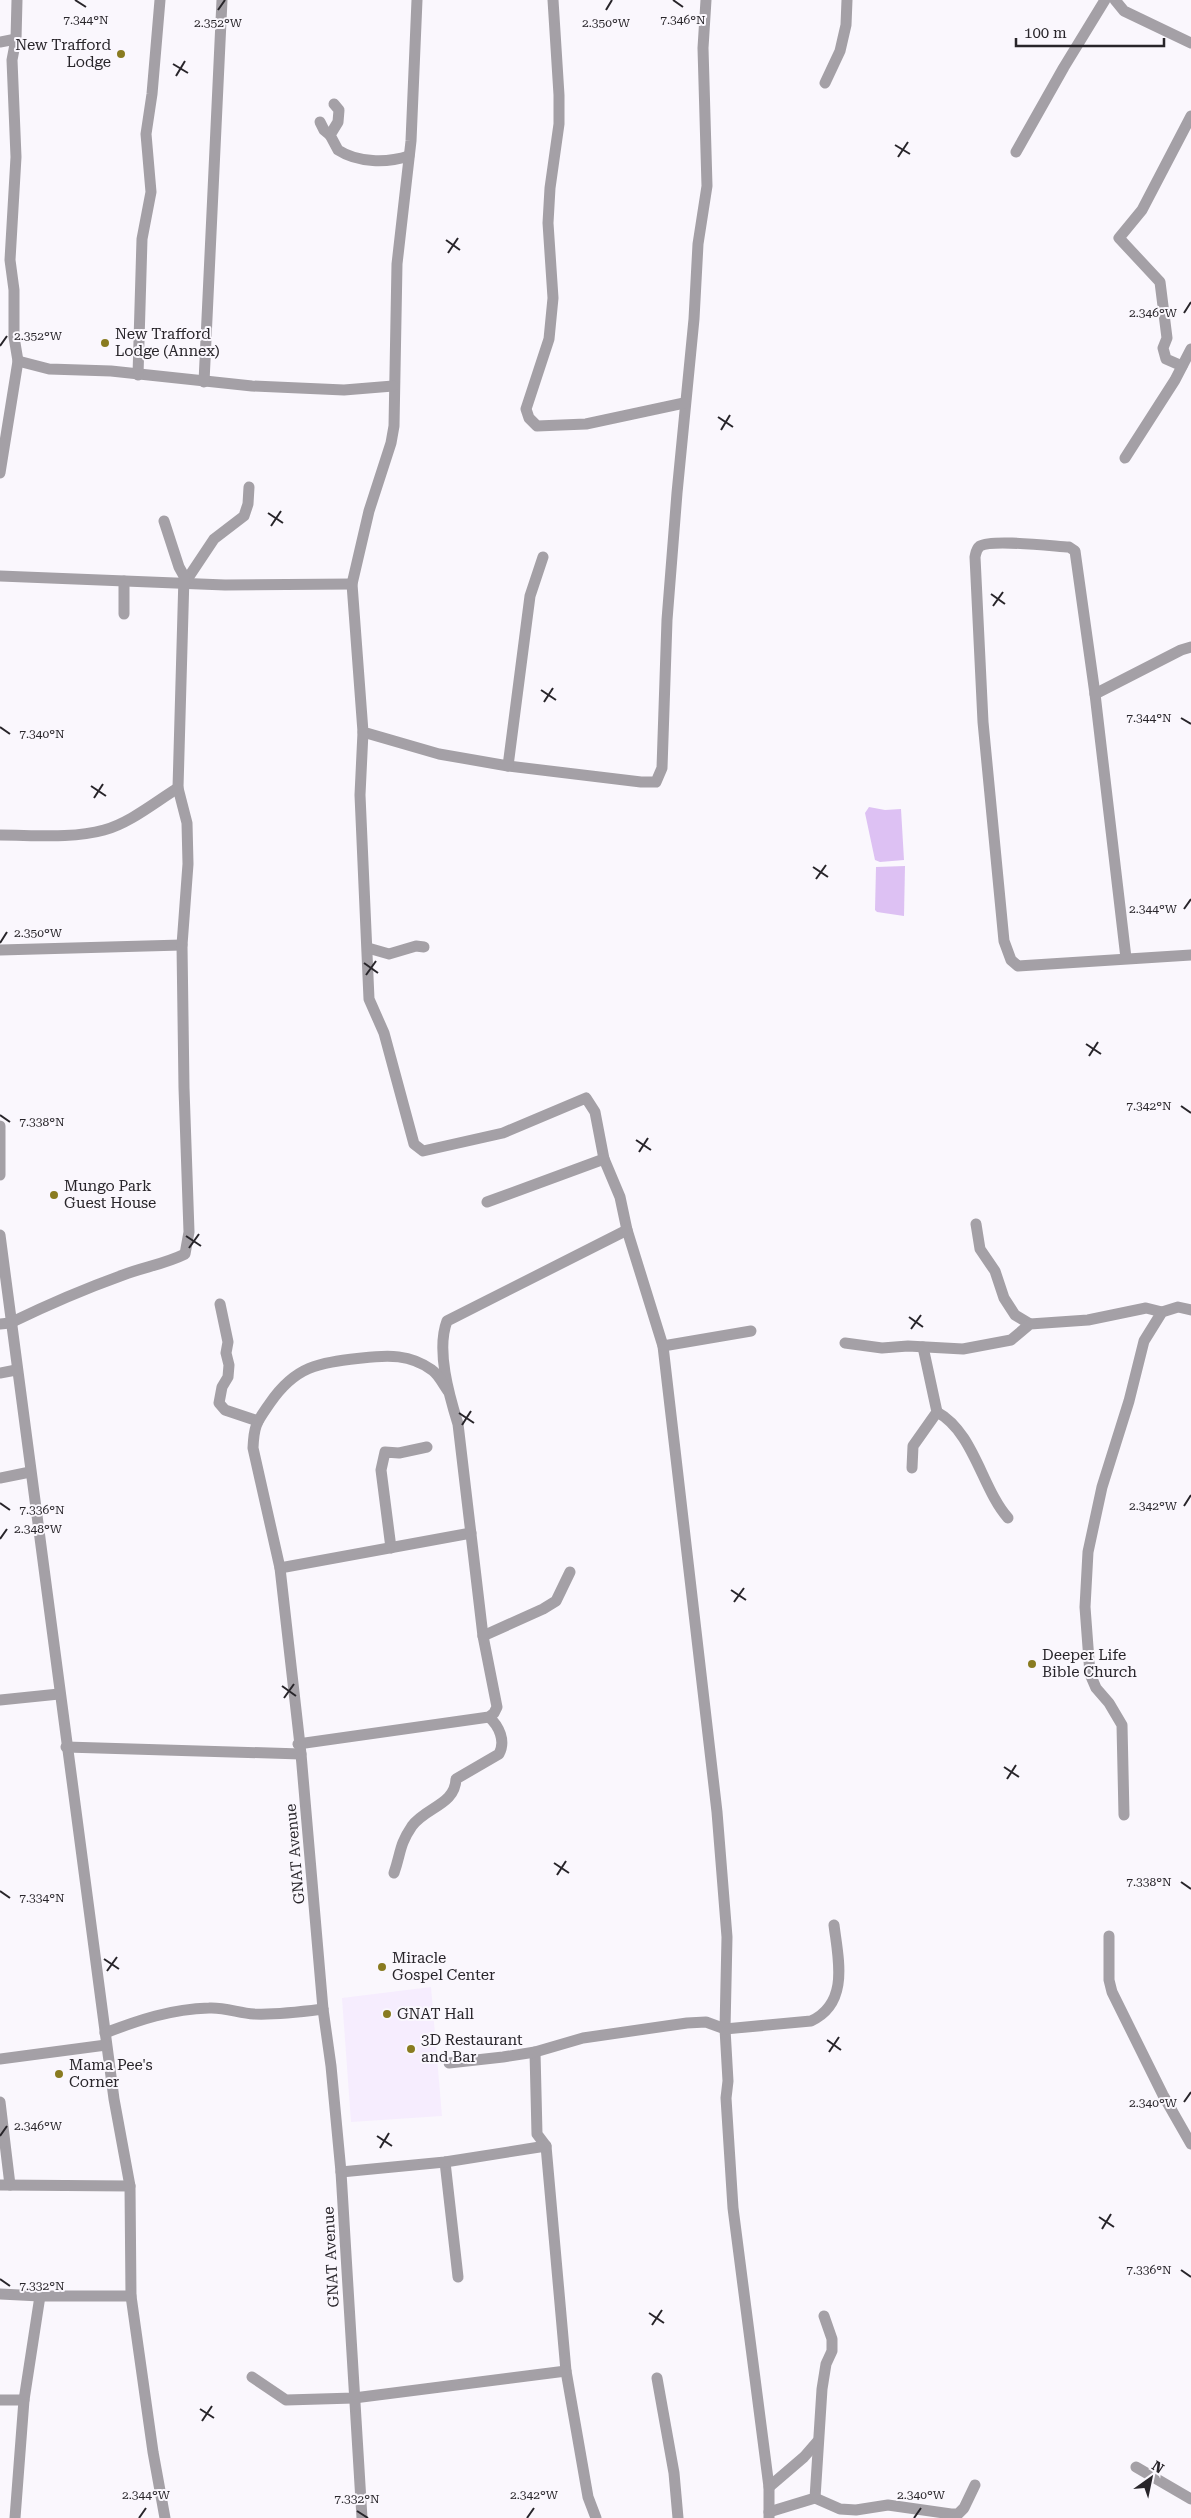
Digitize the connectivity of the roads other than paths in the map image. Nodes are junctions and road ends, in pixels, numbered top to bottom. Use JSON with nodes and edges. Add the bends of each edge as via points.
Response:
{"nodes":[{"id":1,"x":17,"y":0,"type":"edge"},
{"id":2,"x":160,"y":0,"type":"edge"},
{"id":3,"x":222,"y":0,"type":"edge"},
{"id":4,"x":417,"y":0,"type":"edge"},
{"id":5,"x":553,"y":0,"type":"edge"},
{"id":6,"x":706,"y":0,"type":"edge"},
{"id":7,"x":847,"y":0,"type":"edge"},
{"id":8,"x":1105,"y":0,"type":"edge"},
{"id":9,"x":1115,"y":0,"type":"edge"},
{"id":10,"x":16,"y":38,"type":"junction"},
{"id":11,"x":0,"y":42,"type":"edge"},
{"id":12,"x":1191,"y":44,"type":"edge"},
{"id":13,"x":825,"y":83,"type":"dead end"},
{"id":14,"x":334,"y":104,"type":"dead end"},
{"id":15,"x":1191,"y":116,"type":"edge"},
{"id":16,"x":320,"y":122,"type":"dead end"},
{"id":17,"x":330,"y":135,"type":"junction"},
{"id":18,"x":1016,"y":152,"type":"dead end"},
{"id":19,"x":409,"y":156,"type":"junction"},
{"id":20,"x":1191,"y":349,"type":"edge"},
{"id":21,"x":18,"y":361,"type":"junction"},
{"id":22,"x":1182,"y":366,"type":"junction"},
{"id":23,"x":138,"y":375,"type":"junction"},
{"id":24,"x":204,"y":382,"type":"junction"},
{"id":25,"x":393,"y":386,"type":"junction"},
{"id":26,"x":684,"y":402,"type":"junction"},
{"id":27,"x":1125,"y":458,"type":"dead end"},
{"id":28,"x":0,"y":473,"type":"edge"},
{"id":29,"x":248,"y":487,"type":"dead end"},
{"id":30,"x":164,"y":521,"type":"dead end"},
{"id":31,"x":543,"y":557,"type":"dead end"},
{"id":32,"x":0,"y":576,"type":"edge"},
{"id":33,"x":124,"y":581,"type":"junction"},
{"id":34,"x":184,"y":584,"type":"junction"},
{"id":35,"x":352,"y":584,"type":"junction"},
{"id":36,"x":124,"y":614,"type":"dead end"},
{"id":37,"x":1191,"y":647,"type":"edge"},
{"id":38,"x":1095,"y":694,"type":"junction"},
{"id":39,"x":363,"y":732,"type":"junction"},
{"id":40,"x":508,"y":766,"type":"junction"},
{"id":41,"x":178,"y":788,"type":"junction"},
{"id":42,"x":0,"y":835,"type":"edge"},
{"id":43,"x":182,"y":945,"type":"junction"},
{"id":44,"x":424,"y":947,"type":"dead end"},
{"id":45,"x":368,"y":948,"type":"junction"},
{"id":46,"x":0,"y":950,"type":"edge"},
{"id":47,"x":1191,"y":955,"type":"edge"},
{"id":48,"x":1126,"y":958,"type":"junction"},
{"id":49,"x":0,"y":1126,"type":"edge"},
{"id":50,"x":604,"y":1159,"type":"junction"},
{"id":51,"x":0,"y":1175,"type":"edge"},
{"id":52,"x":487,"y":1202,"type":"dead end"},
{"id":53,"x":976,"y":1224,"type":"dead end"},
{"id":54,"x":627,"y":1230,"type":"junction"},
{"id":55,"x":0,"y":1235,"type":"edge"},
{"id":56,"x":220,"y":1304,"type":"dead end"},
{"id":57,"x":1191,"y":1310,"type":"edge"},
{"id":58,"x":1162,"y":1312,"type":"junction"},
{"id":59,"x":5,"y":1324,"type":"edge"},
{"id":60,"x":1030,"y":1324,"type":"junction"},
{"id":61,"x":751,"y":1331,"type":"dead end"},
{"id":62,"x":845,"y":1343,"type":"dead end"},
{"id":63,"x":663,"y":1346,"type":"junction"},
{"id":64,"x":923,"y":1347,"type":"junction"},
{"id":65,"x":16,"y":1370,"type":"junction"},
{"id":66,"x":0,"y":1373,"type":"edge"},
{"id":67,"x":448,"y":1391,"type":"junction"},
{"id":68,"x":937,"y":1412,"type":"junction"},
{"id":69,"x":258,"y":1421,"type":"junction"},
{"id":70,"x":427,"y":1447,"type":"dead end"},
{"id":71,"x":912,"y":1468,"type":"dead end"},
{"id":72,"x":30,"y":1472,"type":"junction"},
{"id":73,"x":0,"y":1478,"type":"edge"},
{"id":74,"x":1008,"y":1518,"type":"dead end"},
{"id":75,"x":471,"y":1533,"type":"junction"},
{"id":76,"x":391,"y":1548,"type":"junction"},
{"id":77,"x":280,"y":1568,"type":"junction"},
{"id":78,"x":570,"y":1572,"type":"dead end"},
{"id":79,"x":483,"y":1636,"type":"junction"},
{"id":80,"x":59,"y":1694,"type":"junction"},
{"id":81,"x":0,"y":1700,"type":"edge"},
{"id":82,"x":489,"y":1717,"type":"junction"},
{"id":83,"x":66,"y":1746,"type":"junction"},
{"id":84,"x":300,"y":1749,"type":"junction"},
{"id":85,"x":1124,"y":1815,"type":"dead end"},
{"id":86,"x":394,"y":1873,"type":"dead end"},
{"id":87,"x":834,"y":1925,"type":"dead end"},
{"id":88,"x":1109,"y":1936,"type":"dead end"},
{"id":89,"x":324,"y":2009,"type":"junction"},
{"id":90,"x":726,"y":2029,"type":"junction"},
{"id":91,"x":106,"y":2039,"type":"junction"},
{"id":92,"x":535,"y":2052,"type":"junction"},
{"id":93,"x":0,"y":2059,"type":"edge"},
{"id":94,"x":449,"y":2063,"type":"dead end"},
{"id":95,"x":0,"y":2102,"type":"edge"},
{"id":96,"x":1191,"y":2144,"type":"edge"},
{"id":97,"x":546,"y":2146,"type":"junction"},
{"id":98,"x":445,"y":2162,"type":"junction"},
{"id":99,"x":341,"y":2172,"type":"junction"},
{"id":100,"x":5,"y":2185,"type":"edge"},
{"id":101,"x":130,"y":2186,"type":"junction"},
{"id":102,"x":458,"y":2277,"type":"dead end"},
{"id":103,"x":0,"y":2294,"type":"edge"},
{"id":104,"x":40,"y":2296,"type":"junction"},
{"id":105,"x":131,"y":2296,"type":"junction"},
{"id":106,"x":824,"y":2316,"type":"dead end"},
{"id":107,"x":566,"y":2371,"type":"junction"},
{"id":108,"x":252,"y":2378,"type":"dead end"},
{"id":109,"x":657,"y":2378,"type":"dead end"},
{"id":110,"x":354,"y":2398,"type":"junction"},
{"id":111,"x":0,"y":2400,"type":"edge"},
{"id":112,"x":24,"y":2400,"type":"junction"},
{"id":113,"x":817,"y":2442,"type":"junction"},
{"id":114,"x":1136,"y":2467,"type":"dead end"},
{"id":115,"x":975,"y":2485,"type":"dead end"},
{"id":116,"x":769,"y":2487,"type":"junction"},
{"id":117,"x":815,"y":2498,"type":"junction"},
{"id":118,"x":1191,"y":2499,"type":"edge"},
{"id":119,"x":769,"y":2515,"type":"edge"},
{"id":120,"x":15,"y":2518,"type":"edge"},
{"id":121,"x":165,"y":2518,"type":"edge"},
{"id":122,"x":362,"y":2518,"type":"edge"},
{"id":123,"x":596,"y":2518,"type":"edge"},
{"id":124,"x":678,"y":2518,"type":"edge"}],
"edges":[{"from":1,"to":10,"type":"street"},
{"from":2,"to":23,"type":"street","via":[[146,134],[151,192],[142,239]]},
{"from":3,"to":24,"type":"street"},
{"from":4,"to":19,"type":"street"},
{"from":5,"to":26,"type":"street","via":[[559,96],[548,224],[553,298],[549,339],[526,409],[536,426],[586,424]]},
{"from":6,"to":26,"type":"street","via":[[703,57],[707,186],[698,244],[694,319]]},
{"from":7,"to":13,"type":"street","via":[[840,51]]},
{"from":8,"to":18,"type":"street"},
{"from":9,"to":12,"type":"street","via":[[1124,11]]},
{"from":10,"to":11,"type":"street"},
{"from":10,"to":21,"type":"street","via":[[12,60],[16,157],[10,260]]},
{"from":14,"to":17,"type":"street","via":[[339,110],[338,122]]},
{"from":15,"to":22,"type":"street","via":[[1142,210],[1119,238],[1160,282],[1167,338],[1163,348],[1166,358]]},
{"from":16,"to":17,"type":"street"},
{"from":17,"to":19,"type":"street","via":[[338,150],[361,160],[393,161]]},
{"from":19,"to":25,"type":"street","via":[[397,264]]},
{"from":20,"to":22,"type":"street"},
{"from":21,"to":23,"type":"street","via":[[49,369]]},
{"from":21,"to":28,"type":"street"},
{"from":22,"to":27,"type":"street"},
{"from":23,"to":24,"type":"street"},
{"from":24,"to":25,"type":"street","via":[[344,390]]},
{"from":25,"to":35,"type":"street","via":[[391,443],[369,511]]},
{"from":26,"to":40,"type":"street","via":[[667,620],[662,768],[656,782]]},
{"from":29,"to":34,"type":"street","via":[[244,516],[214,539]]},
{"from":30,"to":34,"type":"street"},
{"from":31,"to":40,"type":"street","via":[[530,596]]},
{"from":32,"to":33,"type":"street"},
{"from":33,"to":34,"type":"street"},
{"from":33,"to":36,"type":"street"},
{"from":34,"to":35,"type":"street"},
{"from":34,"to":41,"type":"street"},
{"from":35,"to":39,"type":"street"},
{"from":37,"to":38,"type":"street"},
{"from":38,"to":48,"type":"street"},
{"from":38,"to":48,"type":"street","via":[[1075,551],[1068,547],[1000,543],[980,546],[975,557],[983,722],[1004,941],[1011,960],[1018,966]]},
{"from":39,"to":40,"type":"street","via":[[439,754]]},
{"from":39,"to":45,"type":"street","via":[[360,795]]},
{"from":41,"to":42,"type":"street","via":[[117,826],[104,830],[84,834]]},
{"from":41,"to":43,"type":"street","via":[[187,823],[188,864]]},
{"from":43,"to":46,"type":"street"},
{"from":43,"to":59,"type":"street","via":[[189,1232],[184,1254],[170,1262],[135,1270],[78,1291]]},
{"from":44,"to":45,"type":"street","via":[[416,946],[389,954]]},
{"from":45,"to":50,"type":"street","via":[[369,999],[384,1033],[414,1144],[418,1148],[423,1151],[503,1133],[586,1098],[595,1112]]},
{"from":47,"to":48,"type":"street"},
{"from":49,"to":51,"type":"street"},
{"from":50,"to":52,"type":"street"},
{"from":50,"to":54,"type":"street","via":[[620,1197]]},
{"from":53,"to":60,"type":"street","via":[[980,1250],[995,1271],[1004,1298],[1015,1315]]},
{"from":54,"to":63,"type":"street"},
{"from":54,"to":67,"type":"street","via":[[448,1321],[442,1334]]},
{"from":55,"to":59,"type":"street"},
{"from":56,"to":69,"type":"street","via":[[229,1365],[219,1402],[225,1410]]},
{"from":57,"to":58,"type":"street","via":[[1178,1306]]},
{"from":58,"to":60,"type":"street","via":[[1146,1308],[1088,1320]]},
{"from":58,"to":85,"type":"street","via":[[1144,1340],[1102,1488],[1088,1552],[1085,1607],[1090,1674],[1122,1725]]},
{"from":59,"to":65,"type":"street"},
{"from":60,"to":64,"type":"street","via":[[1011,1340],[997,1344],[963,1349]]},
{"from":61,"to":63,"type":"street"},
{"from":62,"to":64,"type":"street","via":[[882,1348]]},
{"from":63,"to":90,"type":"street","via":[[717,1812],[726,1937]]},
{"from":64,"to":68,"type":"street"},
{"from":65,"to":66,"type":"street"},
{"from":65,"to":72,"type":"street"},
{"from":67,"to":69,"type":"street","name":"GNAT Avenue","via":[[434,1371],[399,1355],[322,1363],[300,1370],[281,1386]]},
{"from":67,"to":75,"type":"street","via":[[458,1424]]},
{"from":68,"to":71,"type":"street","via":[[913,1446]]},
{"from":68,"to":74,"type":"street","via":[[949,1419],[961,1436],[990,1486],[997,1506]]},
{"from":69,"to":77,"type":"street","name":"GNAT Avenue","via":[[253,1428],[253,1448]]},
{"from":70,"to":76,"type":"street","via":[[399,1453],[385,1452],[381,1470]]},
{"from":72,"to":73,"type":"street"},
{"from":72,"to":80,"type":"street"},
{"from":75,"to":76,"type":"street"},
{"from":75,"to":79,"type":"street"},
{"from":76,"to":77,"type":"street"},
{"from":77,"to":84,"type":"street","name":"GNAT Avenue"},
{"from":78,"to":79,"type":"street","via":[[556,1600],[544,1609]]},
{"from":79,"to":82,"type":"street","via":[[497,1707]]},
{"from":80,"to":81,"type":"street"},
{"from":80,"to":83,"type":"street"},
{"from":82,"to":84,"type":"street"},
{"from":82,"to":86,"type":"street","via":[[500,1734],[503,1747],[499,1754],[456,1779],[456,1788],[444,1802],[413,1824],[401,1843]]},
{"from":83,"to":84,"type":"street"},
{"from":83,"to":91,"type":"street"},
{"from":84,"to":89,"type":"street","name":"GNAT Avenue"},
{"from":87,"to":90,"type":"street","via":[[841,1979],[831,2005],[820,2017],[812,2021]]},
{"from":88,"to":96,"type":"street","via":[[1112,1992]]},
{"from":89,"to":91,"type":"street","via":[[280,2015],[211,2008],[180,2010],[149,2016]]},
{"from":89,"to":99,"type":"street","name":"GNAT Avenue"},
{"from":90,"to":92,"type":"street","via":[[706,2022],[687,2023],[583,2038]]},
{"from":90,"to":116,"type":"street","via":[[726,2098],[733,2208]]},
{"from":91,"to":93,"type":"street"},
{"from":91,"to":101,"type":"street"},
{"from":92,"to":94,"type":"street"},
{"from":92,"to":97,"type":"street","via":[[537,2134]]},
{"from":95,"to":100,"type":"street"},
{"from":97,"to":98,"type":"street"},
{"from":97,"to":107,"type":"street"},
{"from":98,"to":99,"type":"street"},
{"from":98,"to":102,"type":"street"},
{"from":99,"to":110,"type":"street","name":"GNAT Avenue"},
{"from":100,"to":101,"type":"street"},
{"from":101,"to":105,"type":"street"},
{"from":103,"to":104,"type":"street"},
{"from":104,"to":105,"type":"street"},
{"from":104,"to":112,"type":"street"},
{"from":105,"to":121,"type":"street"},
{"from":106,"to":113,"type":"street","via":[[832,2339],[832,2352],[826,2364]]},
{"from":107,"to":110,"type":"street"},
{"from":107,"to":123,"type":"street","via":[[588,2497]]},
{"from":108,"to":110,"type":"street","via":[[286,2400]]},
{"from":109,"to":124,"type":"street","via":[[674,2473]]},
{"from":110,"to":122,"type":"street","name":"GNAT Avenue"},
{"from":111,"to":112,"type":"street"},
{"from":112,"to":120,"type":"street"},
{"from":113,"to":116,"type":"street"},
{"from":113,"to":117,"type":"street"},
{"from":114,"to":118,"type":"street"},
{"from":115,"to":117,"type":"street","via":[[958,2514],[888,2505],[840,2509]]},
{"from":116,"to":119,"type":"street"},
{"from":117,"to":119,"type":"street"}]}
